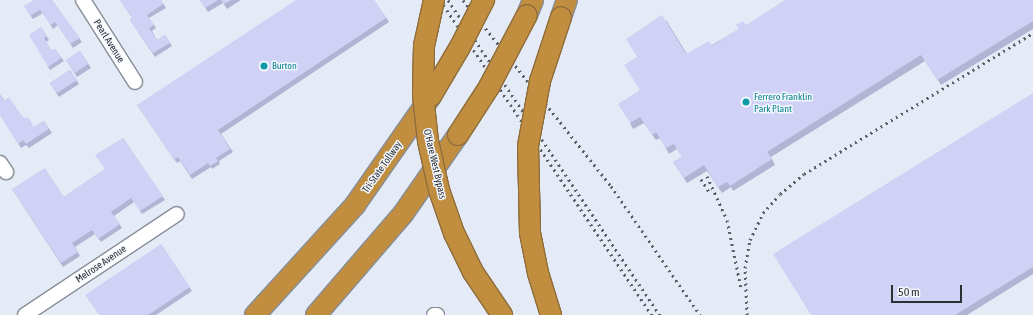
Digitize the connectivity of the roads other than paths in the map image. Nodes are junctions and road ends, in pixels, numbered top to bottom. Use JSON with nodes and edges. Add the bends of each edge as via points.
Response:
{"nodes":[{"id":1,"x":83,"y":0,"type":"edge"},
{"id":2,"x":434,"y":0,"type":"edge"},
{"id":3,"x":484,"y":0,"type":"edge"},
{"id":4,"x":530,"y":8,"type":"edge"},
{"id":5,"x":564,"y":8,"type":"edge"},
{"id":6,"x":135,"y":82,"type":"dead end"},
{"id":7,"x":177,"y":214,"type":"dead end"},
{"id":8,"x":25,"y":315,"type":"edge"},
{"id":9,"x":255,"y":315,"type":"edge"},
{"id":10,"x":316,"y":315,"type":"edge"},
{"id":11,"x":502,"y":315,"type":"edge"},
{"id":12,"x":551,"y":315,"type":"edge"}],
"edges":[{"from":1,"to":6,"type":"street","name":"Pearl Avenue"},
{"from":2,"to":11,"type":"highway","name":"O'Hare West Bypass","bridge":true,"via":[[424,46],[424,95],[428,141],[439,190],[454,233],[473,272]]},
{"from":3,"to":9,"type":"highway","name":"Tri-State Tollway","bridge":true,"via":[[431,96],[355,205]]},
{"from":4,"to":10,"type":"highway","bridge":true,"via":[[489,87],[458,135],[402,214]]},
{"from":5,"to":12,"type":"highway","bridge":true,"via":[[540,81],[528,146],[530,233],[538,273]]},
{"from":7,"to":8,"type":"street","name":"Melrose Avenue"}]}
